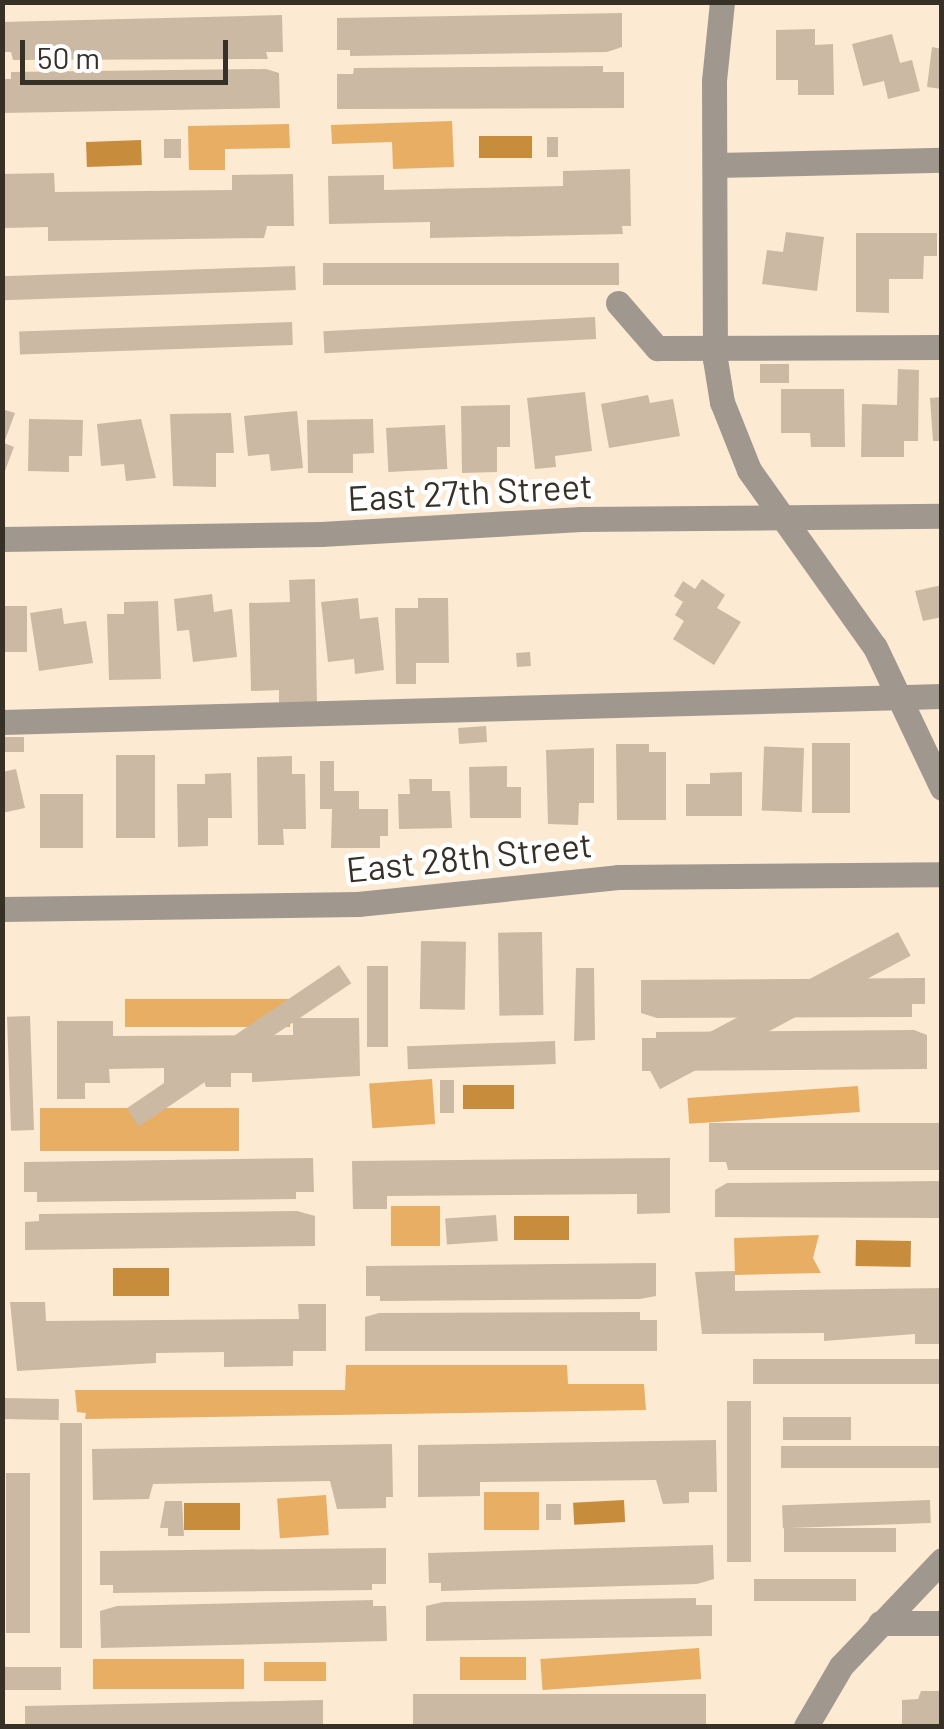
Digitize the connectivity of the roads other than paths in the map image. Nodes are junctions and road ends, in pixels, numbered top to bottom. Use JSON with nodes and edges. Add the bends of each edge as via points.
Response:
{"nodes":[{"id":1,"x":722,"y":2,"type":"edge"},
{"id":2,"x":942,"y":160,"type":"edge"},
{"id":3,"x":715,"y":165,"type":"junction"},
{"id":4,"x":618,"y":302,"type":"dead end"},
{"id":5,"x":942,"y":347,"type":"edge"},
{"id":6,"x":715,"y":351,"type":"junction"},
{"id":7,"x":942,"y":516,"type":"edge"},
{"id":8,"x":786,"y":517,"type":"junction"},
{"id":9,"x":2,"y":539,"type":"edge"},
{"id":10,"x":942,"y":696,"type":"edge"},
{"id":11,"x":901,"y":698,"type":"junction"},
{"id":12,"x":2,"y":722,"type":"edge"},
{"id":13,"x":942,"y":788,"type":"edge"},
{"id":14,"x":942,"y":874,"type":"edge"},
{"id":15,"x":2,"y":909,"type":"edge"},
{"id":16,"x":942,"y":1560,"type":"edge"},
{"id":17,"x":880,"y":1623,"type":"junction"},
{"id":18,"x":942,"y":1623,"type":"edge"},
{"id":19,"x":806,"y":1726,"type":"edge"}],
"edges":[{"from":1,"to":3,"type":"street"},
{"from":2,"to":3,"type":"street"},
{"from":3,"to":6,"type":"street"},
{"from":4,"to":6,"type":"street","via":[[657,348]]},
{"from":5,"to":6,"type":"street"},
{"from":6,"to":8,"type":"street","via":[[732,434],[749,470]]},
{"from":7,"to":8,"type":"street","name":"East 27th Street"},
{"from":8,"to":9,"type":"street","name":"East 27th Street"},
{"from":8,"to":11,"type":"street","via":[[856,614]]},
{"from":10,"to":11,"type":"street"},
{"from":11,"to":12,"type":"street"},
{"from":11,"to":13,"type":"street"},
{"from":14,"to":15,"type":"street","name":"East 28th Street","via":[[618,877],[358,904]]},
{"from":16,"to":17,"type":"street"},
{"from":17,"to":18,"type":"street"},
{"from":17,"to":19,"type":"street","via":[[841,1666]]}]}
